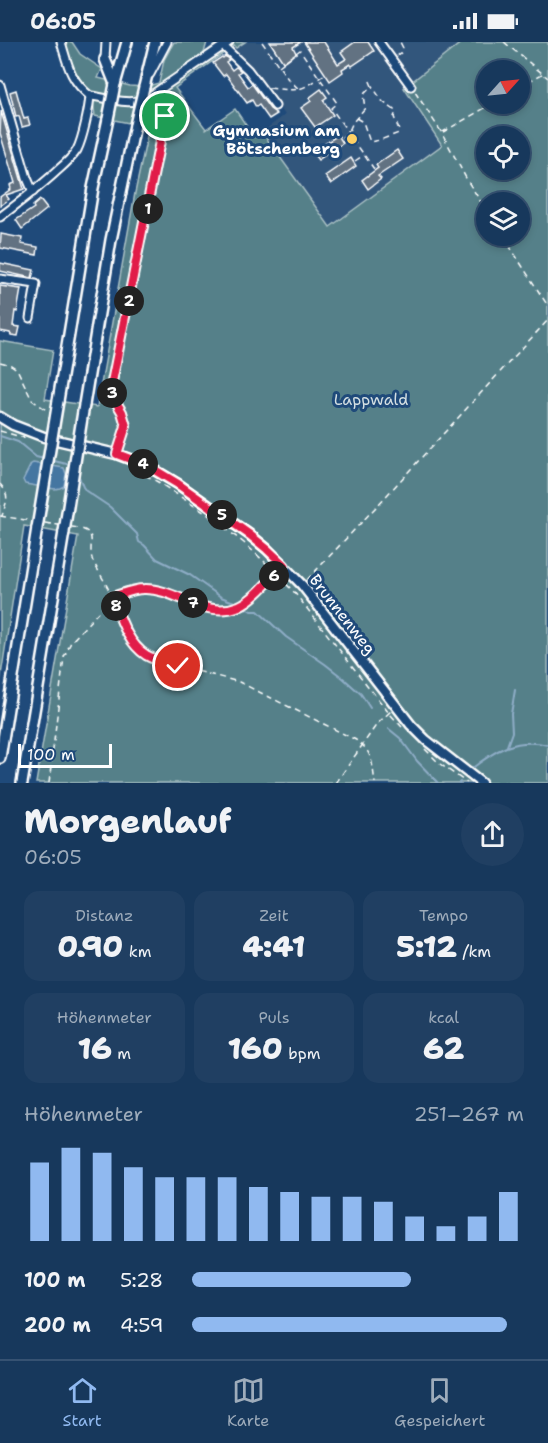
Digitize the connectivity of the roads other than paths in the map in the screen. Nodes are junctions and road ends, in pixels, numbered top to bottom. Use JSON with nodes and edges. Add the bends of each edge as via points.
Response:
{"nodes":[{"id":1,"x":61,"y":42,"type":"edge"},
{"id":2,"x":106,"y":42,"type":"edge"},
{"id":3,"x":127,"y":42,"type":"edge"},
{"id":4,"x":155,"y":42,"type":"edge"},
{"id":5,"x":167,"y":42,"type":"edge"},
{"id":6,"x":379,"y":42,"type":"edge"},
{"id":7,"x":223,"y":44,"type":"edge"},
{"id":8,"x":105,"y":59,"type":"joint"},
{"id":9,"x":115,"y":84,"type":"junction"},
{"id":10,"x":0,"y":85,"type":"edge"},
{"id":11,"x":411,"y":86,"type":"road end"},
{"id":12,"x":144,"y":87,"type":"junction"},
{"id":13,"x":90,"y":96,"type":"junction"},
{"id":14,"x":275,"y":105,"type":"dead end"},
{"id":15,"x":33,"y":192,"type":"junction"},
{"id":16,"x":0,"y":217,"type":"edge"},
{"id":17,"x":0,"y":279,"type":"edge"},
{"id":18,"x":30,"y":318,"type":"dead end"},
{"id":19,"x":0,"y":417,"type":"edge"},
{"id":20,"x":0,"y":758,"type":"edge"},
{"id":21,"x":22,"y":783,"type":"edge"},
{"id":22,"x":481,"y":783,"type":"edge"}],
"edges":[{"from":1,"to":13,"type":"street","via":[[70,72]]},
{"from":2,"to":8,"type":"street"},
{"from":3,"to":9,"type":"highway"},
{"from":4,"to":12,"type":"highway"},
{"from":5,"to":12,"type":"street"},
{"from":6,"to":11,"type":"street"},
{"from":7,"to":13,"type":"street","via":[[144,99]]},
{"from":7,"to":14,"type":"street"},
{"from":8,"to":9,"type":"highway"},
{"from":9,"to":20,"type":"highway","bridge":true,"via":[[93,188]]},
{"from":10,"to":15,"type":"street"},
{"from":12,"to":21,"type":"highway","bridge":true,"via":[[108,259]]},
{"from":13,"to":15,"type":"street","via":[[76,151]]},
{"from":15,"to":16,"type":"street"},
{"from":17,"to":18,"type":"street","via":[[36,284]]},
{"from":19,"to":22,"type":"main road","name":"Brunnenweg","via":[[44,438],[117,454],[148,466],[250,535],[302,585],[411,725]]}]}
